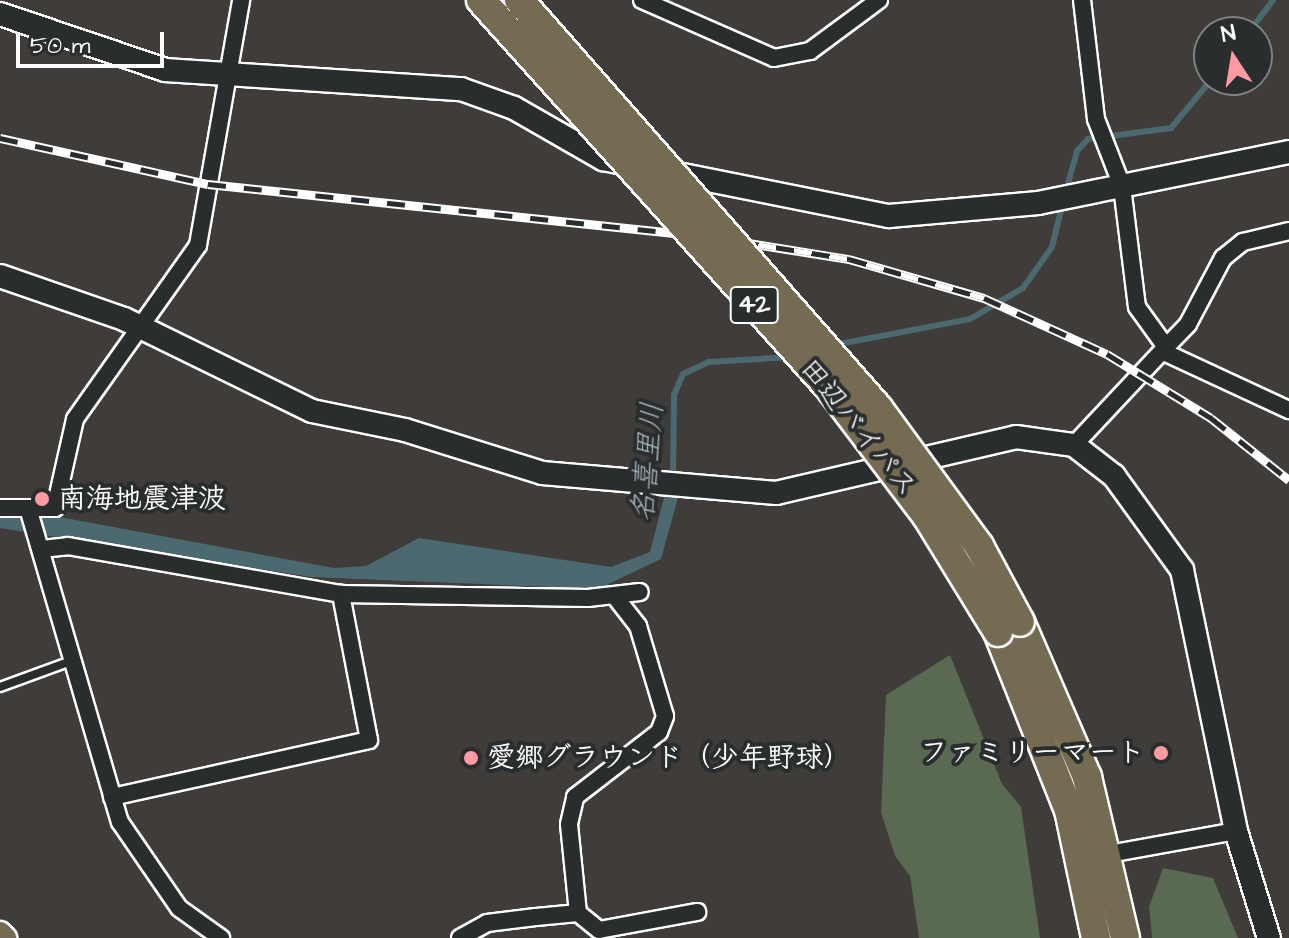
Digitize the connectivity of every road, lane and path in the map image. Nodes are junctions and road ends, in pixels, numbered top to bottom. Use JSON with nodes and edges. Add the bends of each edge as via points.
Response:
{"nodes":[{"id":1,"x":241,"y":0,"type":"edge"},
{"id":2,"x":481,"y":0,"type":"edge"},
{"id":3,"x":519,"y":0,"type":"edge"},
{"id":4,"x":642,"y":0,"type":"edge"},
{"id":5,"x":879,"y":0,"type":"edge"},
{"id":6,"x":1082,"y":0,"type":"edge"},
{"id":7,"x":0,"y":14,"type":"edge"},
{"id":8,"x":228,"y":73,"type":"junction"},
{"id":9,"x":1289,"y":152,"type":"edge"},
{"id":10,"x":1122,"y":186,"type":"junction"},
{"id":11,"x":1289,"y":231,"type":"edge"},
{"id":12,"x":0,"y":276,"type":"edge"},
{"id":13,"x":145,"y":329,"type":"junction"},
{"id":14,"x":1166,"y":350,"type":"junction"},
{"id":15,"x":1289,"y":410,"type":"edge"},
{"id":16,"x":1074,"y":445,"type":"junction"},
{"id":17,"x":0,"y":508,"type":"edge"},
{"id":18,"x":29,"y":510,"type":"junction"},
{"id":19,"x":40,"y":545,"type":"junction"},
{"id":20,"x":640,"y":592,"type":"dead end"},
{"id":21,"x":341,"y":594,"type":"junction"},
{"id":22,"x":615,"y":597,"type":"junction"},
{"id":23,"x":1009,"y":627,"type":"junction"},
{"id":24,"x":76,"y":659,"type":"junction"},
{"id":25,"x":0,"y":687,"type":"edge"},
{"id":26,"x":112,"y":797,"type":"junction"},
{"id":27,"x":1236,"y":831,"type":"junction"},
{"id":28,"x":1109,"y":854,"type":"junction"},
{"id":29,"x":1081,"y":859,"type":"junction"},
{"id":30,"x":697,"y":912,"type":"dead end"},
{"id":31,"x":578,"y":913,"type":"junction"},
{"id":32,"x":221,"y":938,"type":"edge"},
{"id":33,"x":460,"y":938,"type":"edge"},
{"id":34,"x":1096,"y":938,"type":"edge"},
{"id":35,"x":1125,"y":938,"type":"edge"},
{"id":36,"x":1269,"y":938,"type":"edge"}],
"edges":[{"from":1,"to":8,"type":"street"},
{"from":2,"to":23,"type":"highway","name":"田辺バイパス","number":"42","bridge":true,"via":[[829,387]]},
{"from":3,"to":23,"type":"highway","name":"田辺バイパス","number":"42","bridge":true,"via":[[878,408],[979,546]]},
{"from":4,"to":5,"type":"street","via":[[774,58],[810,51]]},
{"from":6,"to":10,"type":"street","via":[[1096,119]]},
{"from":7,"to":8,"type":"street","via":[[165,70]]},
{"from":8,"to":10,"type":"street","via":[[461,89],[514,108],[603,159],[889,216],[1038,203]]},
{"from":8,"to":13,"type":"street","via":[[198,245]]},
{"from":9,"to":10,"type":"street"},
{"from":10,"to":14,"type":"street","via":[[1137,307]]},
{"from":11,"to":14,"type":"street","via":[[1243,242],[1223,258],[1188,324]]},
{"from":12,"to":13,"type":"street"},
{"from":13,"to":16,"type":"street","via":[[312,411],[405,430],[542,473],[776,493],[1016,437]]},
{"from":13,"to":18,"type":"street","via":[[75,419],[55,508]]},
{"from":14,"to":15,"type":"street"},
{"from":14,"to":16,"type":"street"},
{"from":16,"to":27,"type":"street","via":[[1114,476],[1182,570]]},
{"from":17,"to":18,"type":"street"},
{"from":18,"to":19,"type":"street"},
{"from":19,"to":21,"type":"street"},
{"from":19,"to":24,"type":"street"},
{"from":20,"to":22,"type":"street"},
{"from":21,"to":22,"type":"street"},
{"from":21,"to":26,"type":"street","via":[[369,740]]},
{"from":22,"to":31,"type":"street","via":[[638,626],[665,716],[659,732],[575,797],[569,824]]},
{"from":23,"to":28,"type":"highway","name":"田辺バイパス","number":"42","via":[[1062,705]]},
{"from":23,"to":29,"type":"highway","name":"田辺バイパス","number":"42"},
{"from":24,"to":25,"type":"lane"},
{"from":24,"to":26,"type":"street"},
{"from":26,"to":32,"type":"street","via":[[120,822],[179,908]]},
{"from":27,"to":28,"type":"street"},
{"from":27,"to":36,"type":"street"},
{"from":28,"to":29,"type":"street"},
{"from":28,"to":35,"type":"highway","name":"田辺バイパス","number":"42"},
{"from":29,"to":34,"type":"highway","name":"田辺バイパス","number":"42"},
{"from":30,"to":31,"type":"street","via":[[599,930]]},
{"from":31,"to":33,"type":"street","via":[[487,923]]}]}
